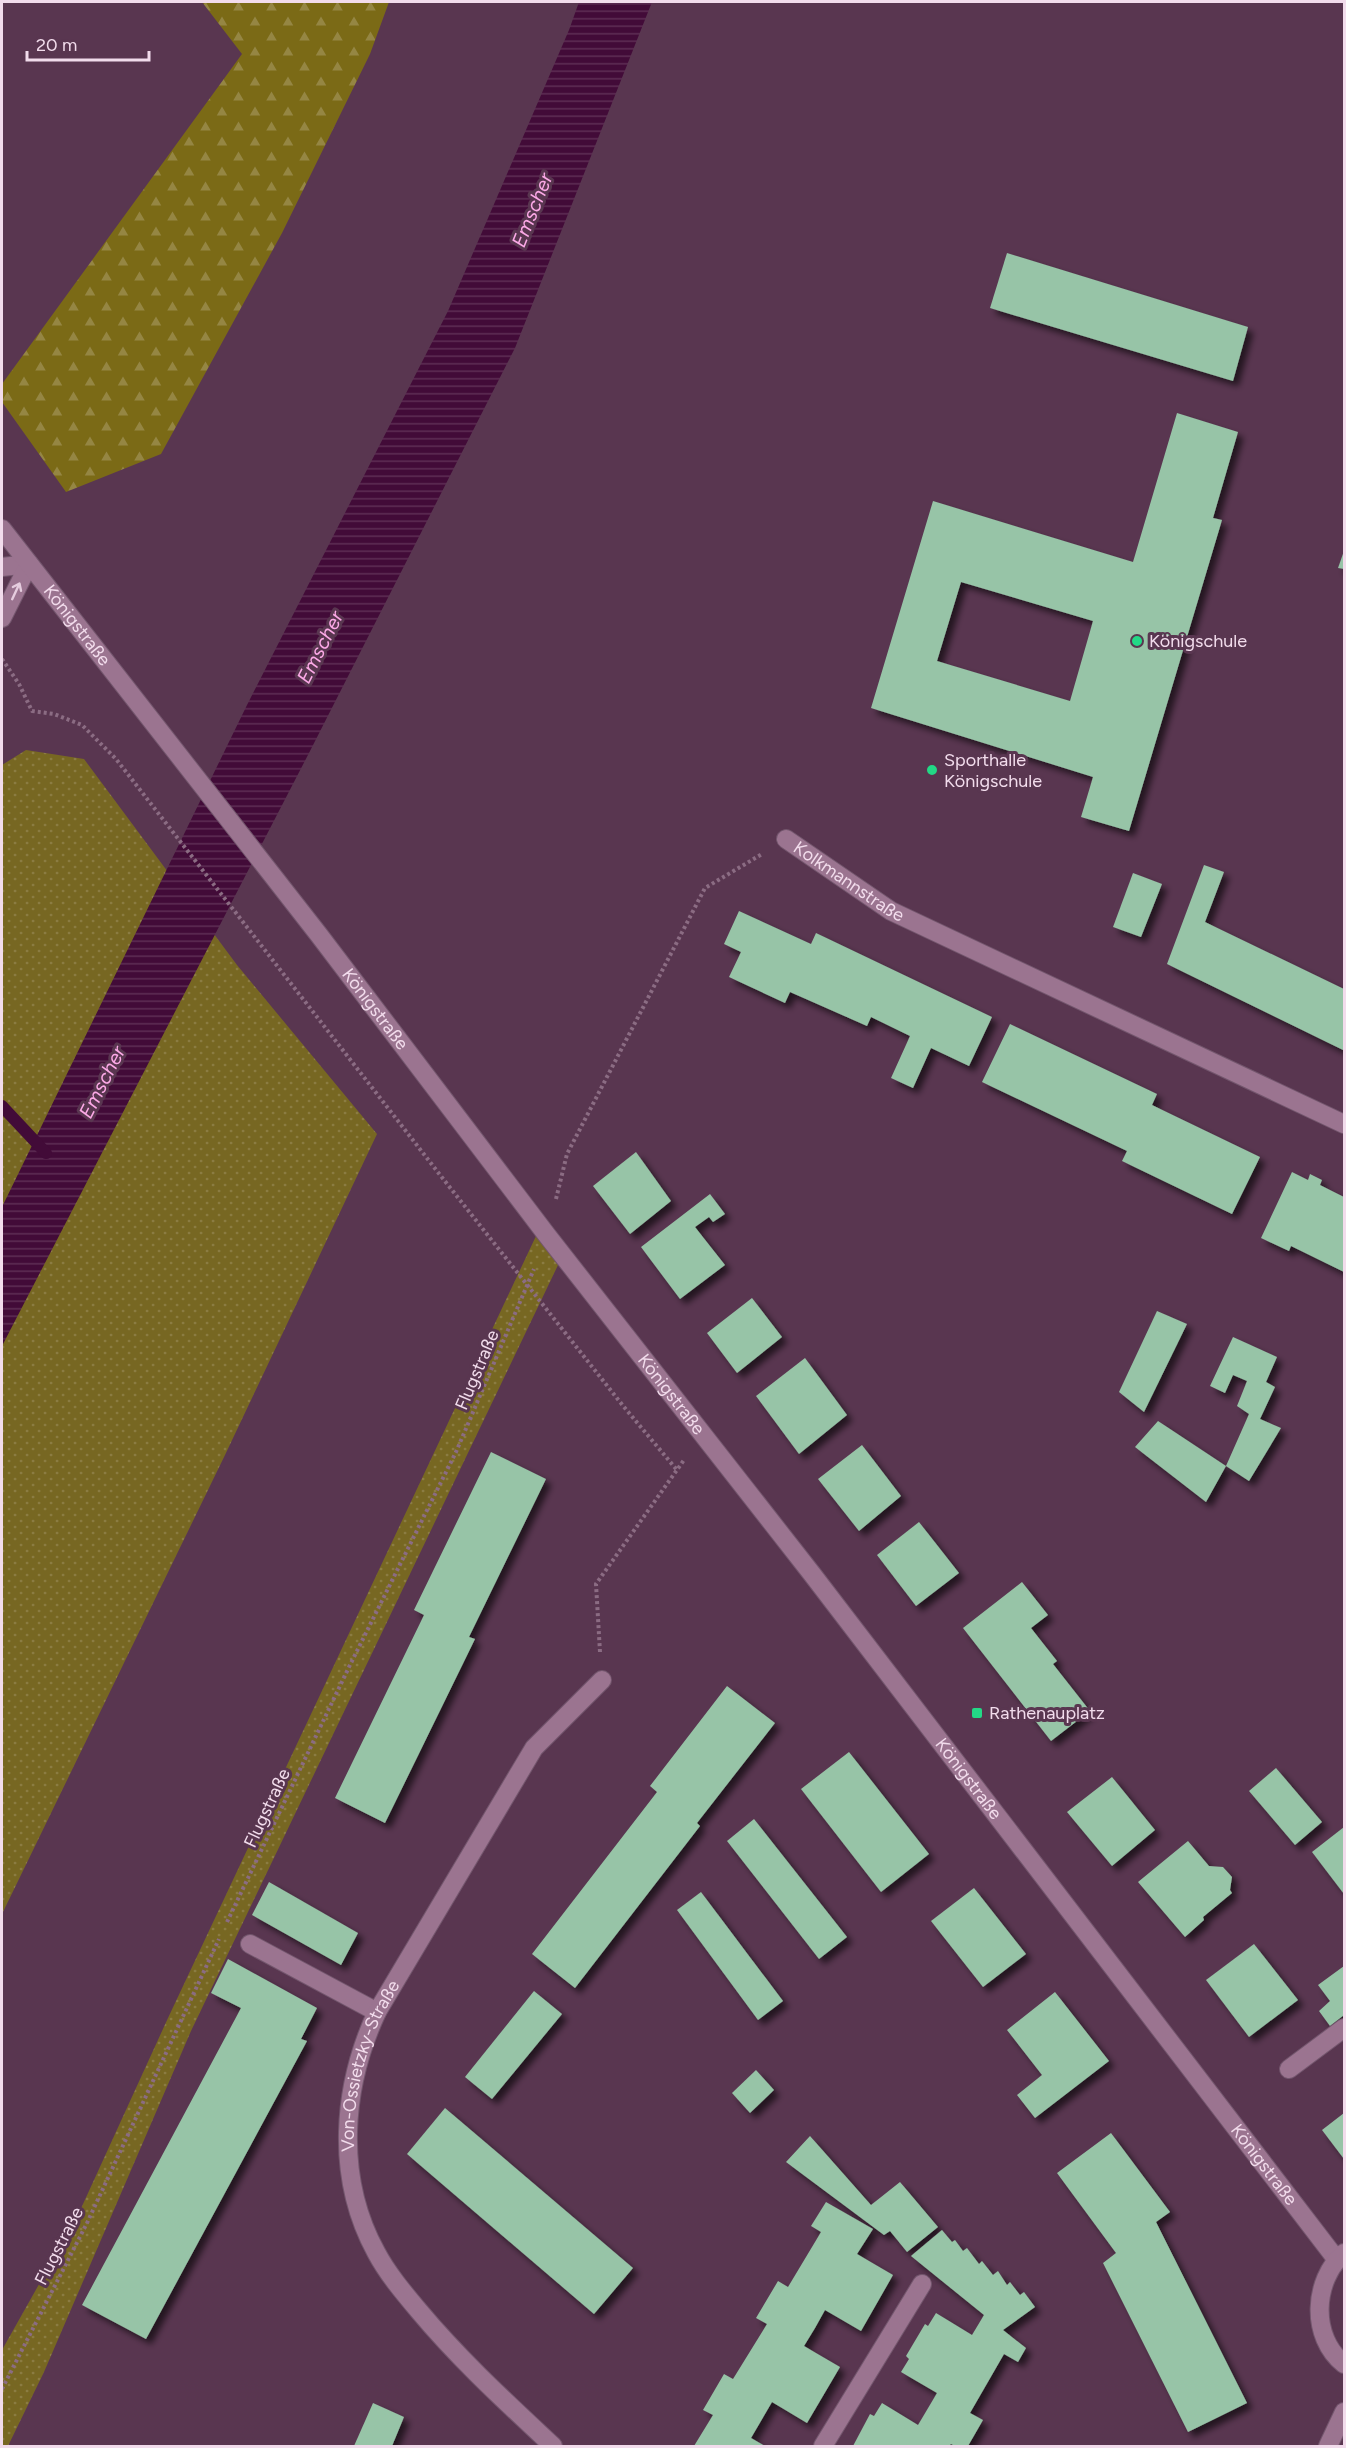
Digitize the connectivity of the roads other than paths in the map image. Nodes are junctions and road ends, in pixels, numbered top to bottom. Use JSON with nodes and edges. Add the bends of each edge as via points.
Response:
{"nodes":[{"id":1,"x":2,"y":529,"type":"edge"},
{"id":2,"x":29,"y":564,"type":"junction"},
{"id":3,"x":2,"y":567,"type":"edge"},
{"id":4,"x":2,"y":618,"type":"edge"},
{"id":5,"x":786,"y":839,"type":"road end"},
{"id":6,"x":1344,"y":1124,"type":"edge"},
{"id":7,"x":602,"y":1680,"type":"road end"},
{"id":8,"x":250,"y":1944,"type":"dead end"},
{"id":9,"x":377,"y":2012,"type":"junction"},
{"id":10,"x":1344,"y":2028,"type":"edge"},
{"id":11,"x":1289,"y":2069,"type":"dead end"},
{"id":12,"x":1341,"y":2257,"type":"edge"},
{"id":13,"x":922,"y":2284,"type":"dead end"},
{"id":14,"x":1344,"y":2364,"type":"edge"},
{"id":15,"x":1344,"y":2412,"type":"edge"},
{"id":16,"x":553,"y":2446,"type":"edge"},
{"id":17,"x":823,"y":2446,"type":"edge"},
{"id":18,"x":1328,"y":2446,"type":"edge"}],
"edges":[{"from":1,"to":2,"type":"main road","name":"Königstraße"},
{"from":2,"to":3,"type":"main road"},
{"from":4,"to":2,"type":"main road","one_way":true},
{"from":2,"to":12,"type":"main road","name":"Königstraße"},
{"from":5,"to":6,"type":"main road","name":"Kolkmannstraße","via":[[891,911]]},
{"from":7,"to":9,"type":"main road","name":"Von-Ossietzky-Straße","via":[[534,1748]]},
{"from":8,"to":9,"type":"main road"},
{"from":9,"to":16,"type":"main road","name":"Von-Ossietzky-Straße","via":[[360,2054],[347,2129],[350,2174],[360,2217],[376,2253],[398,2286],[438,2334]]},
{"from":10,"to":11,"type":"main road"},
{"from":12,"to":14,"type":"main road","name":"Königstraße","via":[[1322,2286],[1320,2308],[1326,2340]]},
{"from":13,"to":17,"type":"main road"},
{"from":15,"to":18,"type":"main road"}]}
